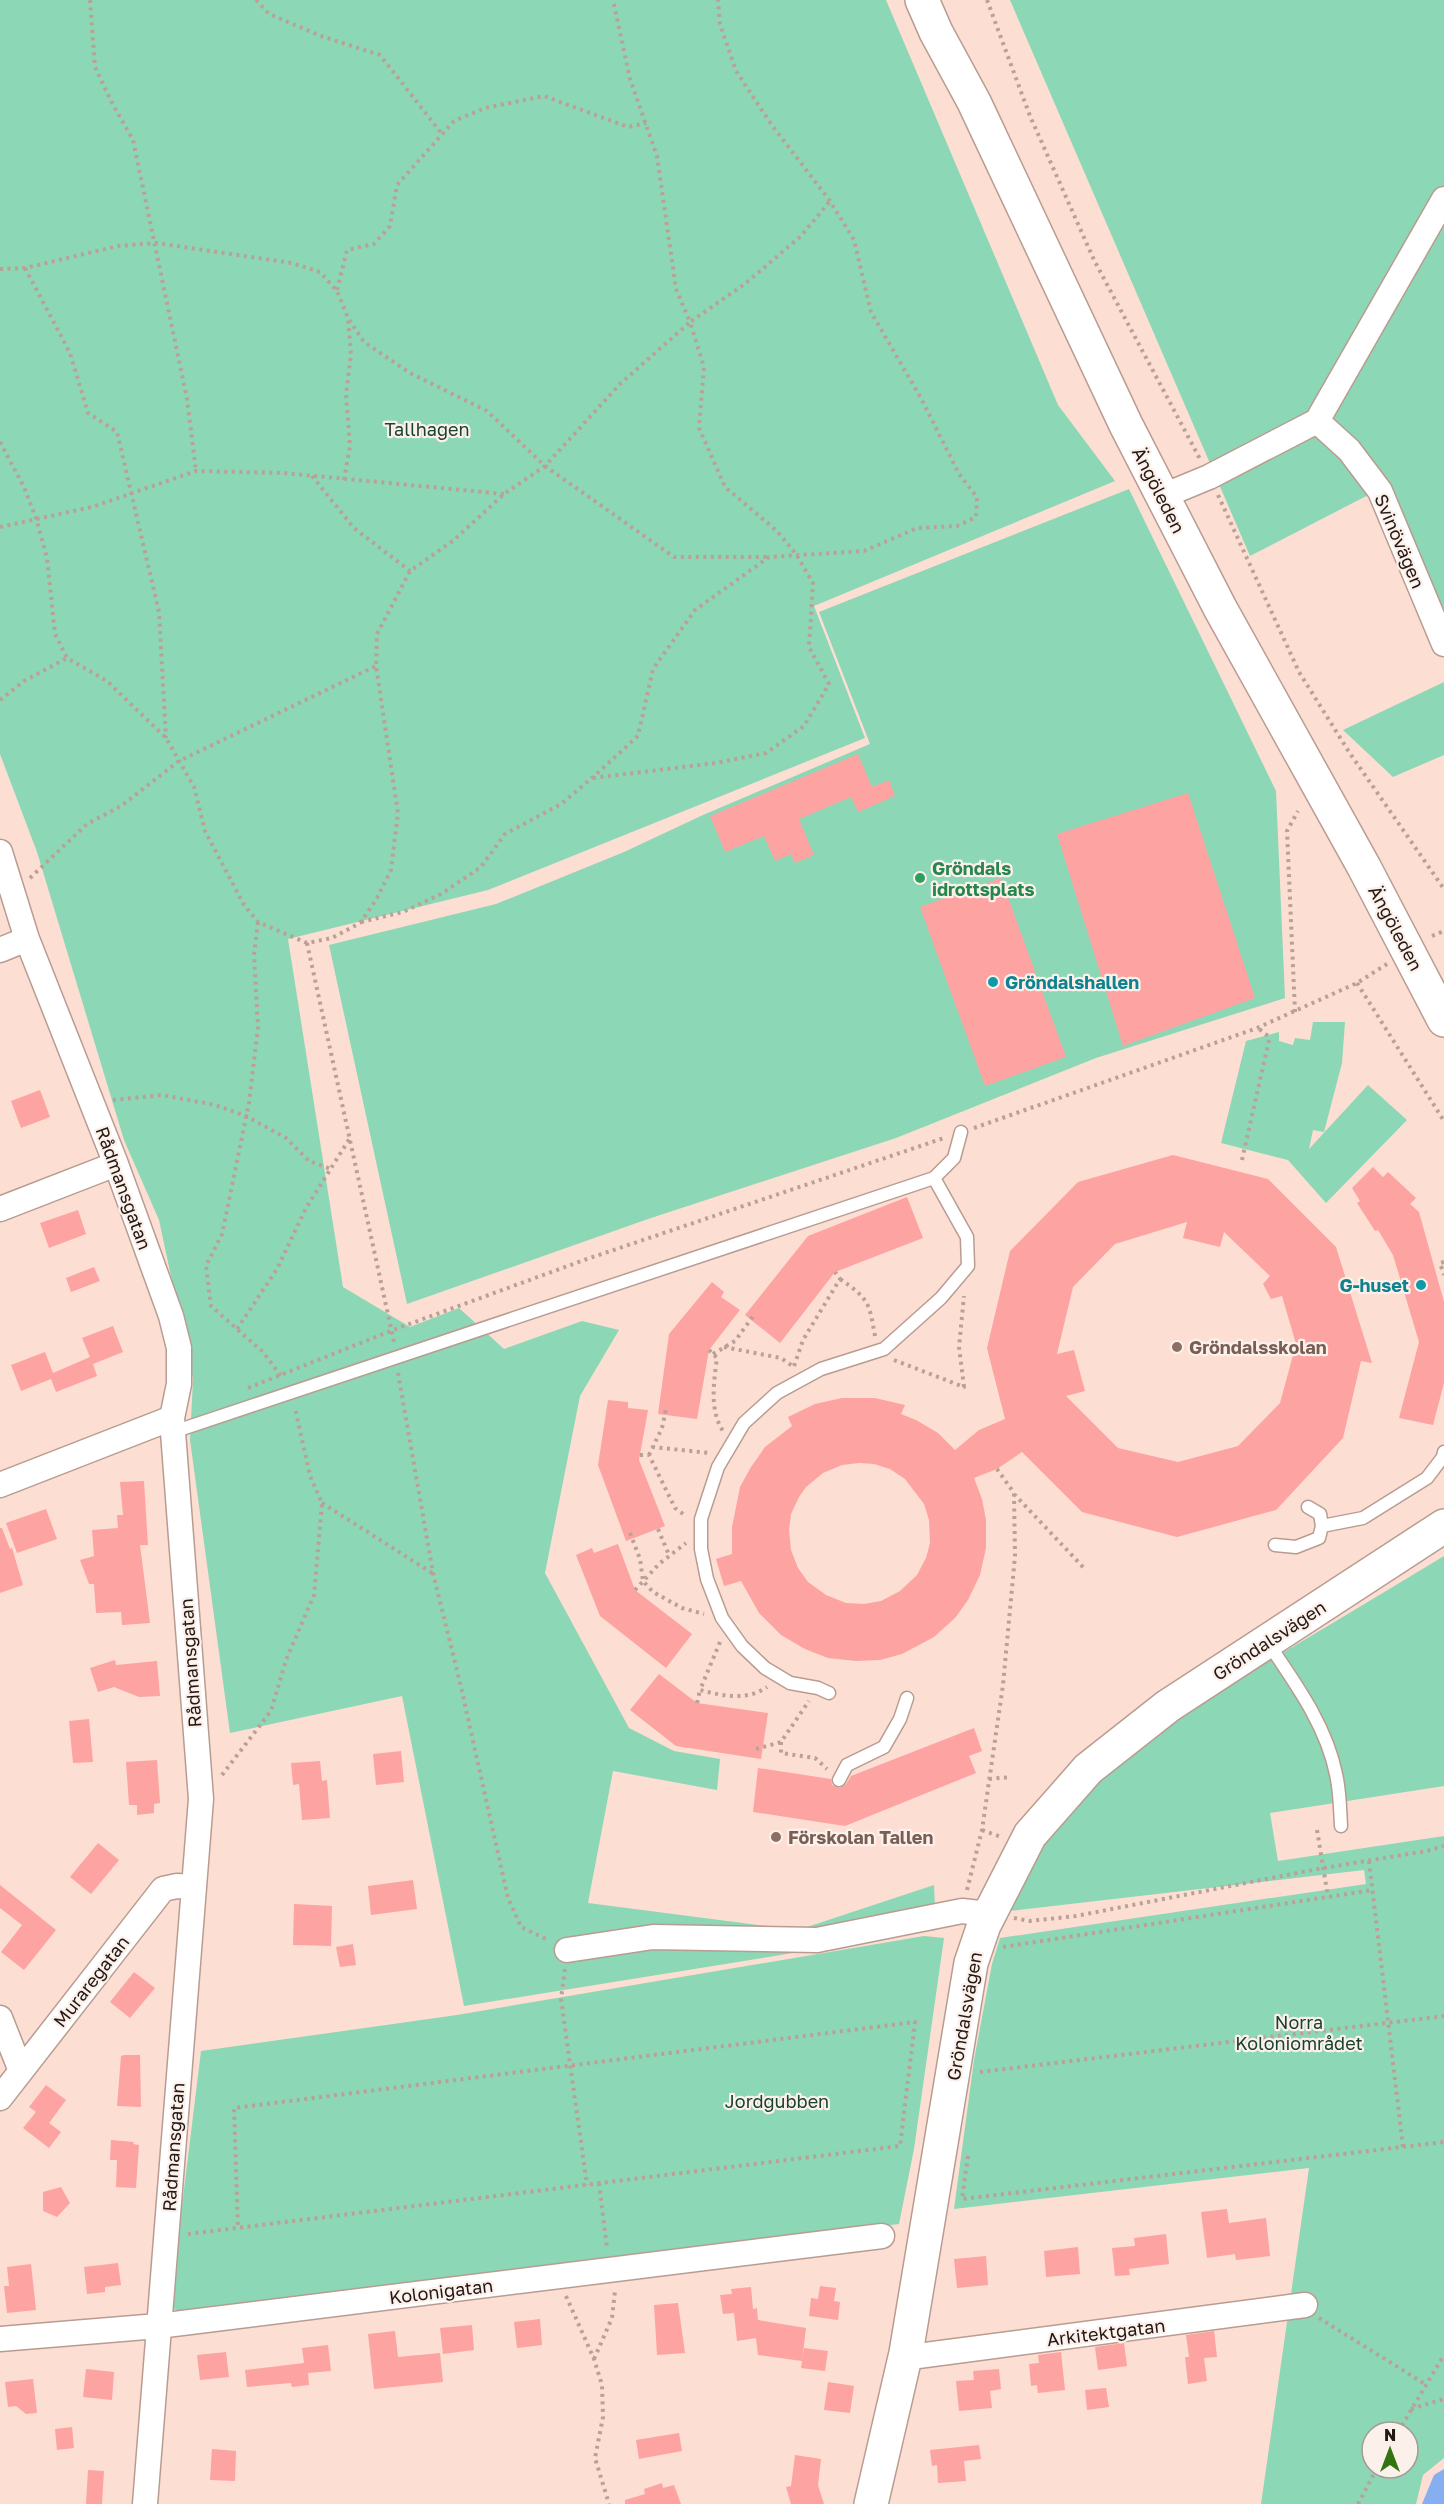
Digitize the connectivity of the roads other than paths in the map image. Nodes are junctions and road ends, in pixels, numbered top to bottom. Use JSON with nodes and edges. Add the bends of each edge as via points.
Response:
{"nodes":[{"id":1,"x":922,"y":0,"type":"edge"},
{"id":2,"x":941,"y":0,"type":"edge"},
{"id":3,"x":974,"y":102,"type":"junction"},
{"id":4,"x":1444,"y":199,"type":"edge"},
{"id":5,"x":1317,"y":421,"type":"junction"},
{"id":6,"x":1163,"y":496,"type":"junction"},
{"id":7,"x":1444,"y":644,"type":"edge"},
{"id":8,"x":0,"y":852,"type":"edge"},
{"id":9,"x":1364,"y":867,"type":"junction"},
{"id":10,"x":27,"y":939,"type":"junction"},
{"id":11,"x":0,"y":950,"type":"edge"},
{"id":12,"x":1444,"y":992,"type":"edge"},
{"id":13,"x":1444,"y":1020,"type":"edge"},
{"id":14,"x":961,"y":1132,"type":"road end"},
{"id":15,"x":116,"y":1164,"type":"junction"},
{"id":16,"x":934,"y":1178,"type":"junction"},
{"id":17,"x":0,"y":1209,"type":"edge"},
{"id":18,"x":172,"y":1425,"type":"junction"},
{"id":19,"x":1444,"y":1452,"type":"edge"},
{"id":20,"x":0,"y":1485,"type":"edge"},
{"id":21,"x":1308,"y":1507,"type":"dead end"},
{"id":22,"x":1322,"y":1526,"type":"junction"},
{"id":23,"x":1444,"y":1526,"type":"edge"},
{"id":24,"x":1275,"y":1545,"type":"dead end"},
{"id":25,"x":1267,"y":1642,"type":"junction"},
{"id":26,"x":823,"y":1690,"type":"road end"},
{"id":27,"x":907,"y":1698,"type":"dead end"},
{"id":28,"x":839,"y":1780,"type":"road end"},
{"id":29,"x":1341,"y":1826,"type":"dead end"},
{"id":30,"x":194,"y":1887,"type":"junction"},
{"id":31,"x":976,"y":1912,"type":"junction"},
{"id":32,"x":567,"y":1950,"type":"road end"},
{"id":33,"x":0,"y":2018,"type":"edge"},
{"id":34,"x":21,"y":2072,"type":"junction"},
{"id":35,"x":0,"y":2098,"type":"edge"},
{"id":36,"x":882,"y":2236,"type":"dead end"},
{"id":37,"x":1305,"y":2305,"type":"road end"},
{"id":38,"x":158,"y":2326,"type":"junction"},
{"id":39,"x":0,"y":2340,"type":"edge"},
{"id":40,"x":906,"y":2353,"type":"junction"},
{"id":41,"x":145,"y":2504,"type":"edge"},
{"id":42,"x":871,"y":2504,"type":"edge"}],
"edges":[{"from":1,"to":3,"type":"main road","name":"Ängöleden"},
{"from":2,"to":3,"type":"main road","name":"Ängöleden"},
{"from":3,"to":6,"type":"main road","name":"Ängöleden"},
{"from":4,"to":5,"type":"street"},
{"from":5,"to":6,"type":"street","via":[[1209,477]]},
{"from":5,"to":7,"type":"street","name":"Svinövägen","via":[[1349,450],[1380,491]]},
{"from":6,"to":9,"type":"main road","name":"Ängöleden","via":[[1220,608]]},
{"from":8,"to":10,"type":"street","name":"Rådmansgatan"},
{"from":9,"to":12,"type":"main road","name":"Ängöleden"},
{"from":9,"to":13,"type":"main road","name":"Ängöleden"},
{"from":10,"to":11,"type":"street"},
{"from":10,"to":15,"type":"street","name":"Rådmansgatan"},
{"from":14,"to":16,"type":"lane","via":[[954,1158]]},
{"from":15,"to":17,"type":"street"},
{"from":15,"to":18,"type":"street","name":"Rådmansgatan","via":[[179,1348],[179,1384]]},
{"from":16,"to":18,"type":"lane","via":[[288,1394]]},
{"from":16,"to":26,"type":"lane","via":[[967,1238],[968,1266],[941,1298],[884,1349],[807,1377],[777,1393],[744,1423],[718,1467],[701,1519],[707,1579],[725,1622],[742,1646],[765,1668],[790,1683]]},
{"from":18,"to":20,"type":"street"},
{"from":18,"to":30,"type":"street","name":"Rådmansgatan","via":[[201,1799]]},
{"from":19,"to":22,"type":"lane","via":[[1427,1478],[1363,1518]]},
{"from":21,"to":22,"type":"lane","via":[[1320,1514]]},
{"from":22,"to":24,"type":"lane","via":[[1319,1538],[1296,1547]]},
{"from":23,"to":25,"type":"main road","name":"Gröndalsvägen"},
{"from":25,"to":29,"type":"lane","via":[[1304,1696],[1324,1737],[1336,1774]]},
{"from":25,"to":31,"type":"main road","name":"Gröndalsvägen","via":[[1168,1706],[1088,1769],[1030,1835]]},
{"from":27,"to":28,"type":"lane","via":[[884,1747],[847,1765]]},
{"from":30,"to":34,"type":"street","name":"Muraregatan","via":[[163,1889]]},
{"from":30,"to":38,"type":"street","name":"Rådmansgatan"},
{"from":31,"to":32,"type":"street","via":[[817,1940],[653,1937]]},
{"from":31,"to":40,"type":"main road","name":"Gröndalsvägen","via":[[971,1963]]},
{"from":33,"to":34,"type":"street"},
{"from":34,"to":35,"type":"street","name":"Muraregatan"},
{"from":36,"to":38,"type":"street","name":"Kolonigatan"},
{"from":37,"to":40,"type":"street","name":"Arkitektgatan","via":[[918,2356]]},
{"from":38,"to":39,"type":"street","name":"Kolonigatan"},
{"from":38,"to":41,"type":"street","name":"Rådmansgatan"},
{"from":40,"to":42,"type":"main road","name":"Gröndalsvägen"}]}
